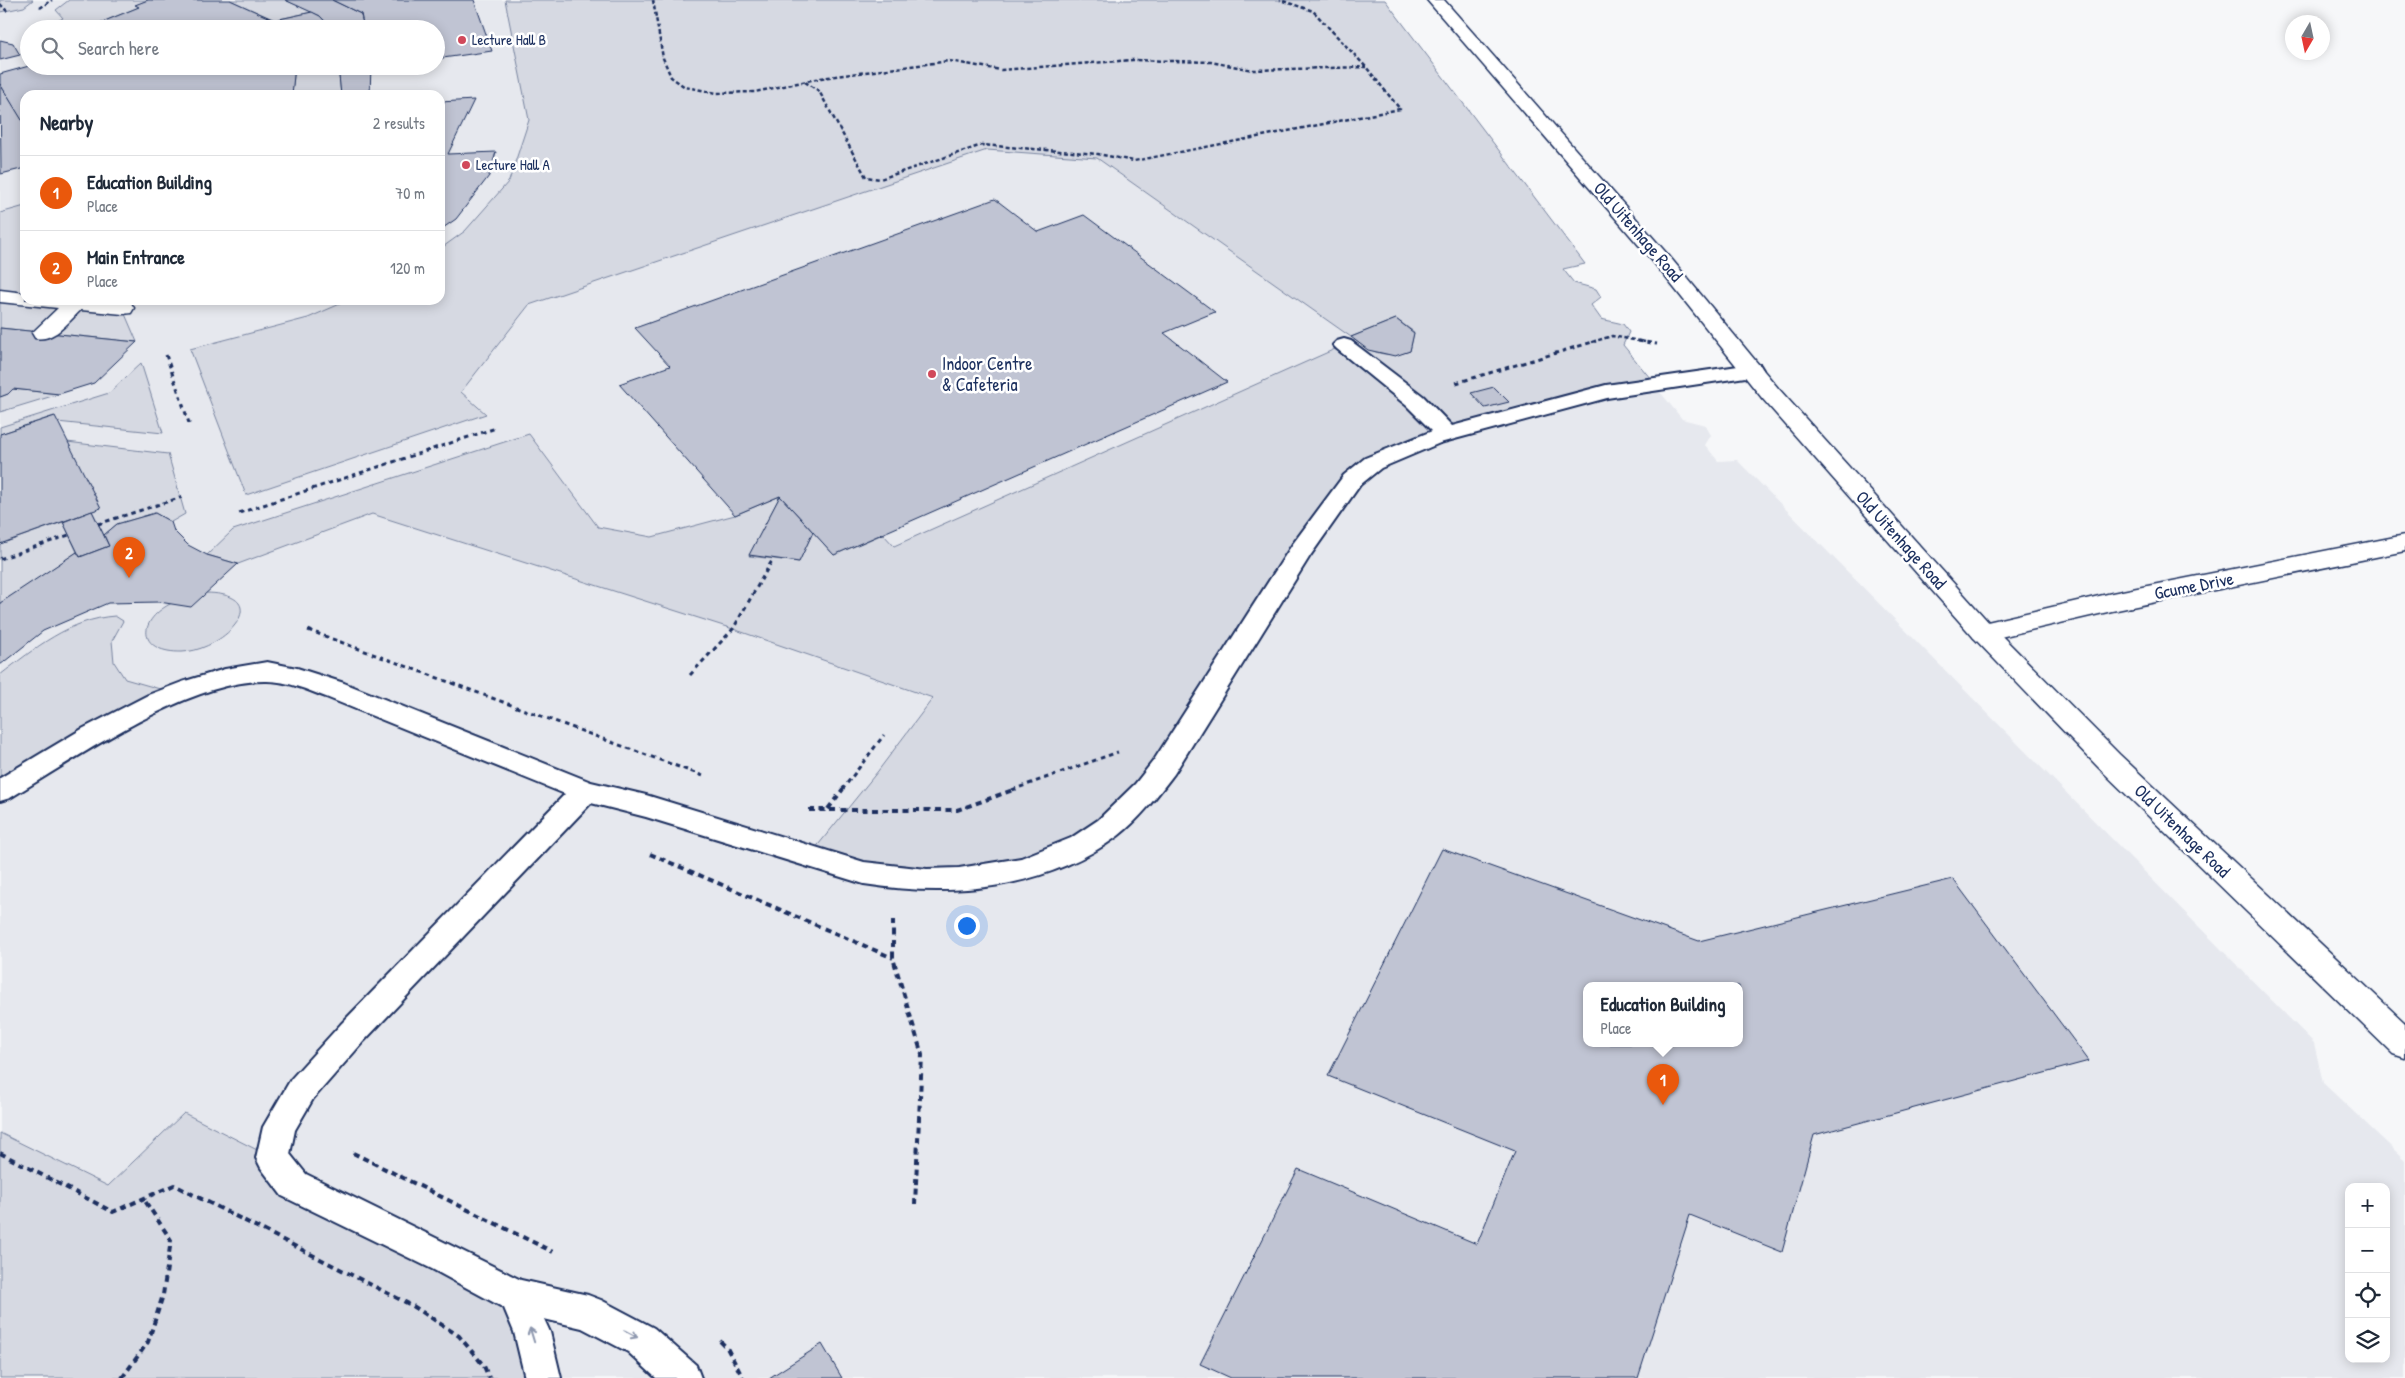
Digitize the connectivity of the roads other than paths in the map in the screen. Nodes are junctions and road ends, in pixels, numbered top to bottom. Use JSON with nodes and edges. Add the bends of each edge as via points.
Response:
{"nodes":[{"id":1,"x":1435,"y":0,"type":"edge"},
{"id":2,"x":0,"y":296,"type":"edge"},
{"id":3,"x":20,"y":298,"type":"edge"},
{"id":4,"x":74,"y":305,"type":"edge"},
{"id":5,"x":87,"y":305,"type":"edge"},
{"id":6,"x":123,"y":308,"type":"dead end"},
{"id":7,"x":43,"y":333,"type":"dead end"},
{"id":8,"x":1344,"y":345,"type":"dead end"},
{"id":9,"x":1752,"y":370,"type":"junction"},
{"id":10,"x":1448,"y":434,"type":"junction"},
{"id":11,"x":2405,"y":544,"type":"edge"},
{"id":12,"x":1983,"y":632,"type":"junction"},
{"id":13,"x":0,"y":791,"type":"edge"},
{"id":14,"x":586,"y":791,"type":"junction"},
{"id":15,"x":2405,"y":1044,"type":"edge"},
{"id":16,"x":516,"y":1296,"type":"junction"},
{"id":17,"x":543,"y":1378,"type":"edge"},
{"id":18,"x":683,"y":1378,"type":"edge"}],
"edges":[{"from":1,"to":9,"type":"street","name":"Old Uitenhage Road","via":[[1662,260]]},
{"from":2,"to":3,"type":"street"},
{"from":4,"to":7,"type":"street"},
{"from":5,"to":6,"type":"street"},
{"from":8,"to":10,"type":"lane","via":[[1415,401]]},
{"from":9,"to":10,"type":"lane","via":[[1606,392]]},
{"from":9,"to":12,"type":"street","name":"Old Uitenhage Road"},
{"from":10,"to":14,"type":"lane","via":[[1373,463],[1352,480],[1301,551],[1164,767],[1144,793],[1108,828],[1078,847],[1034,867],[990,876],[932,881],[893,879],[841,867],[646,806]]},
{"from":11,"to":12,"type":"street","name":"Gcume Drive","via":[[2112,602]]},
{"from":12,"to":15,"type":"street","name":"Old Uitenhage Road","via":[[2109,761]]},
{"from":13,"to":14,"type":"lane","via":[[174,694],[259,672],[296,676],[335,690]]},
{"from":14,"to":16,"type":"lane","via":[[302,1089],[279,1127],[272,1158],[294,1185]]},
{"from":17,"to":16,"type":"lane","one_way":true,"via":[[532,1332]]},
{"from":16,"to":18,"type":"lane","one_way":true,"via":[[588,1312],[641,1340]]}]}
